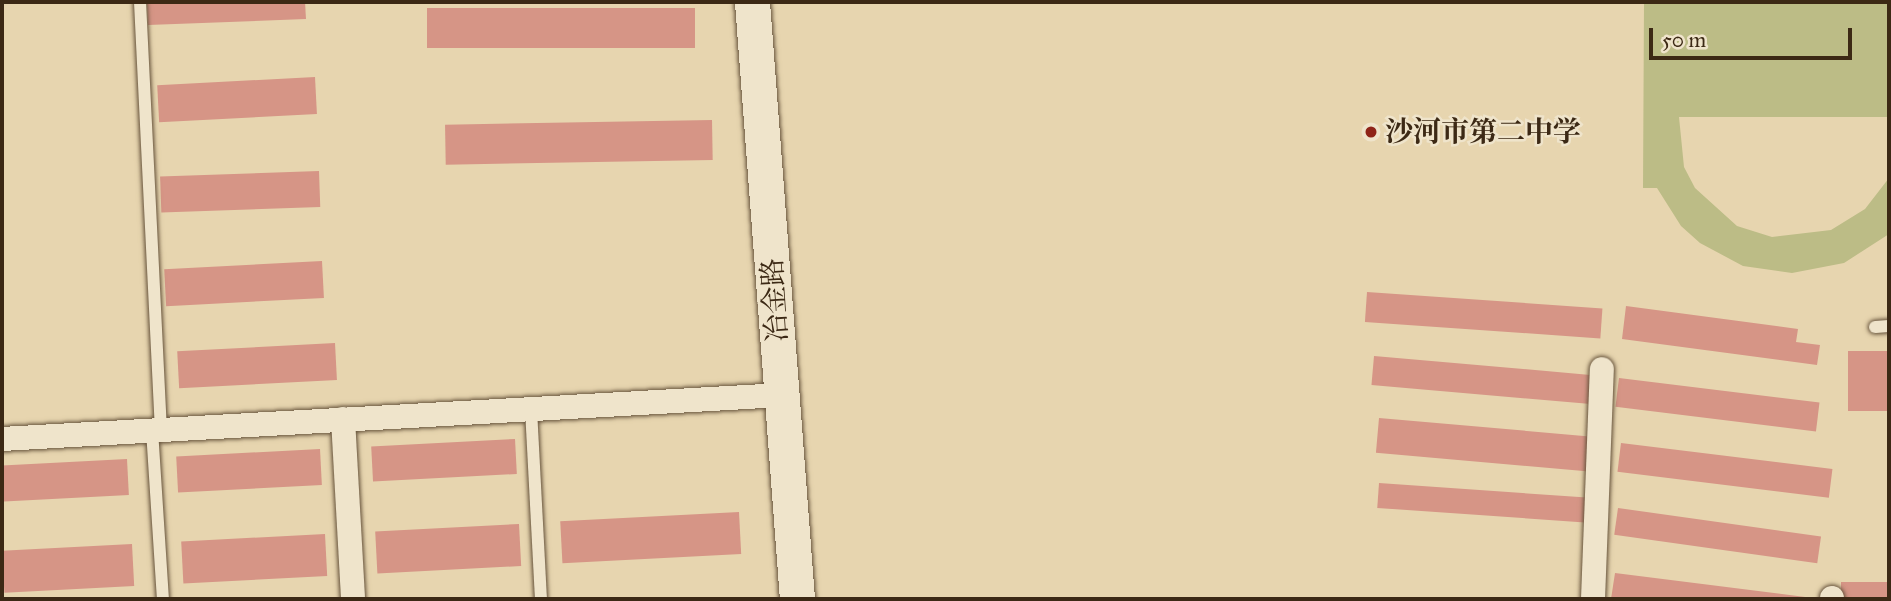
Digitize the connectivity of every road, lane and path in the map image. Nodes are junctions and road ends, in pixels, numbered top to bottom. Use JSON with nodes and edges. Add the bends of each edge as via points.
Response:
{"nodes":[{"id":1,"x":140,"y":2,"type":"edge"},
{"id":2,"x":752,"y":2,"type":"edge"},
{"id":3,"x":1889,"y":326,"type":"edge"},
{"id":4,"x":1875,"y":327,"type":"dead end"},
{"id":5,"x":1602,"y":369,"type":"dead end"},
{"id":6,"x":782,"y":395,"type":"junction"},
{"id":7,"x":531,"y":409,"type":"junction"},
{"id":8,"x":343,"y":419,"type":"junction"},
{"id":9,"x":156,"y":430,"type":"junction"},
{"id":10,"x":2,"y":439,"type":"edge"},
{"id":11,"x":163,"y":599,"type":"edge"},
{"id":12,"x":353,"y":599,"type":"edge"},
{"id":13,"x":541,"y":599,"type":"edge"},
{"id":14,"x":797,"y":599,"type":"edge"},
{"id":15,"x":1593,"y":599,"type":"edge"}],
"edges":[{"from":1,"to":9,"type":"lane"},
{"from":2,"to":6,"type":"street","name":"冶金路"},
{"from":3,"to":4,"type":"lane"},
{"from":5,"to":15,"type":"street"},
{"from":6,"to":7,"type":"street"},
{"from":6,"to":14,"type":"street","name":"冶金路"},
{"from":7,"to":8,"type":"street"},
{"from":7,"to":13,"type":"lane"},
{"from":8,"to":9,"type":"street"},
{"from":8,"to":12,"type":"street"},
{"from":9,"to":10,"type":"street"},
{"from":9,"to":11,"type":"lane"}]}
